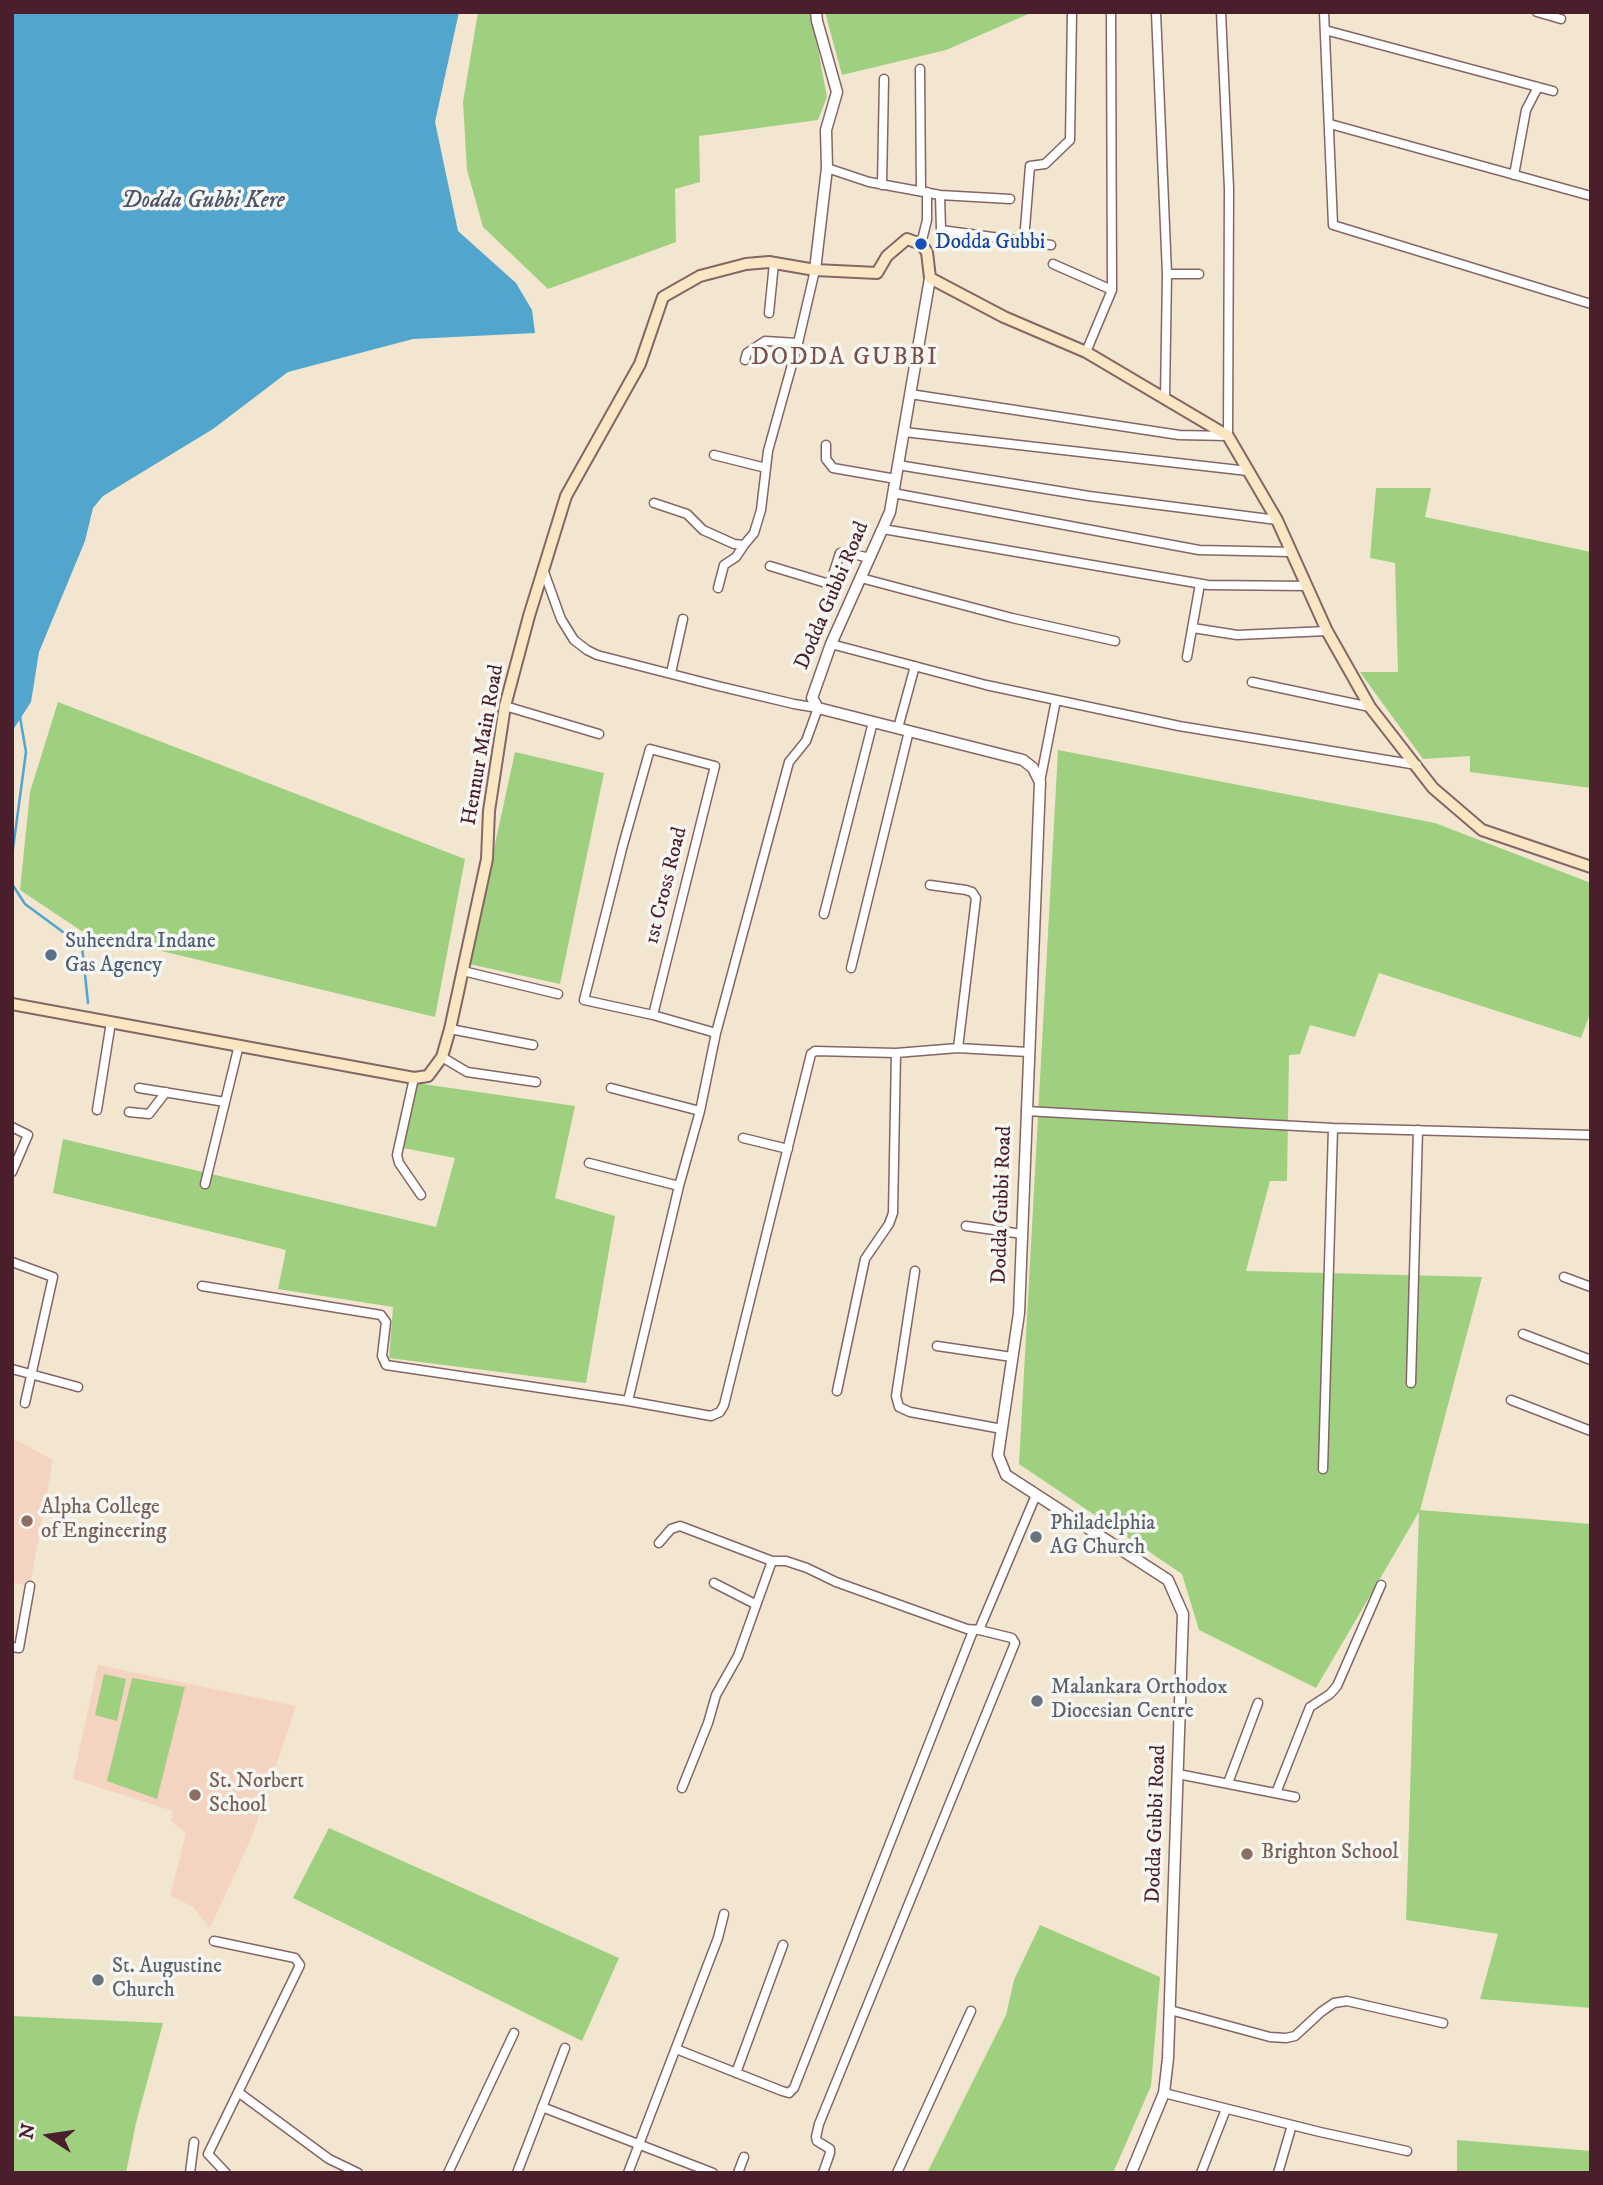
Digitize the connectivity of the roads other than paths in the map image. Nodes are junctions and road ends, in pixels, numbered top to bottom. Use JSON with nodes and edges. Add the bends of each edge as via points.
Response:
{"nodes":[{"id":1,"x":816,"y":12,"type":"edge"},
{"id":2,"x":1072,"y":12,"type":"edge"},
{"id":3,"x":1111,"y":12,"type":"edge"},
{"id":4,"x":1156,"y":12,"type":"edge"},
{"id":5,"x":1221,"y":12,"type":"edge"},
{"id":6,"x":1324,"y":12,"type":"edge"},
{"id":7,"x":1537,"y":12,"type":"edge"},
{"id":8,"x":1561,"y":19,"type":"dead end"},
{"id":9,"x":1325,"y":30,"type":"junction"},
{"id":10,"x":920,"y":69,"type":"dead end"},
{"id":11,"x":884,"y":79,"type":"dead end"},
{"id":12,"x":1538,"y":88,"type":"junction"},
{"id":13,"x":1553,"y":91,"type":"dead end"},
{"id":14,"x":1330,"y":124,"type":"junction"},
{"id":15,"x":827,"y":168,"type":"junction"},
{"id":16,"x":1514,"y":175,"type":"junction"},
{"id":17,"x":882,"y":185,"type":"junction"},
{"id":18,"x":924,"y":192,"type":"junction"},
{"id":19,"x":940,"y":195,"type":"junction"},
{"id":20,"x":1591,"y":196,"type":"edge"},
{"id":21,"x":1010,"y":199,"type":"dead end"},
{"id":22,"x":941,"y":230,"type":"junction"},
{"id":23,"x":1024,"y":241,"type":"junction"},
{"id":24,"x":921,"y":244,"type":"junction"},
{"id":25,"x":1051,"y":245,"type":"dead end"},
{"id":26,"x":774,"y":263,"type":"junction"},
{"id":27,"x":1054,"y":264,"type":"dead end"},
{"id":28,"x":815,"y":270,"type":"junction"},
{"id":29,"x":1167,"y":274,"type":"junction"},
{"id":30,"x":1199,"y":274,"type":"dead end"},
{"id":31,"x":930,"y":278,"type":"junction"},
{"id":32,"x":1112,"y":290,"type":"junction"},
{"id":33,"x":1591,"y":304,"type":"edge"},
{"id":34,"x":769,"y":313,"type":"dead end"},
{"id":35,"x":798,"y":343,"type":"junction"},
{"id":36,"x":1086,"y":352,"type":"junction"},
{"id":37,"x":745,"y":360,"type":"dead end"},
{"id":38,"x":910,"y":394,"type":"junction"},
{"id":39,"x":1165,"y":398,"type":"junction"},
{"id":40,"x":904,"y":432,"type":"junction"},
{"id":41,"x":1228,"y":436,"type":"junction"},
{"id":42,"x":826,"y":445,"type":"dead end"},
{"id":43,"x":714,"y":455,"type":"dead end"},
{"id":44,"x":898,"y":465,"type":"junction"},
{"id":45,"x":766,"y":468,"type":"junction"},
{"id":46,"x":1248,"y":471,"type":"junction"},
{"id":47,"x":896,"y":479,"type":"junction"},
{"id":48,"x":893,"y":494,"type":"junction"},
{"id":49,"x":654,"y":503,"type":"dead end"},
{"id":50,"x":1277,"y":520,"type":"junction"},
{"id":51,"x":883,"y":529,"type":"junction"},
{"id":52,"x":744,"y":545,"type":"junction"},
{"id":53,"x":1290,"y":552,"type":"junction"},
{"id":54,"x":870,"y":558,"type":"junction"},
{"id":55,"x":770,"y":566,"type":"dead end"},
{"id":56,"x":543,"y":569,"type":"junction"},
{"id":57,"x":860,"y":578,"type":"junction"},
{"id":58,"x":1200,"y":584,"type":"junction"},
{"id":59,"x":1307,"y":586,"type":"junction"},
{"id":60,"x":718,"y":588,"type":"dead end"},
{"id":61,"x":683,"y":619,"type":"dead end"},
{"id":62,"x":1193,"y":628,"type":"junction"},
{"id":63,"x":1327,"y":631,"type":"junction"},
{"id":64,"x":1115,"y":641,"type":"dead end"},
{"id":65,"x":831,"y":644,"type":"junction"},
{"id":66,"x":1187,"y":657,"type":"dead end"},
{"id":67,"x":915,"y":666,"type":"junction"},
{"id":68,"x":671,"y":673,"type":"junction"},
{"id":69,"x":1252,"y":682,"type":"dead end"},
{"id":70,"x":1056,"y":700,"type":"junction"},
{"id":71,"x":505,"y":706,"type":"junction"},
{"id":72,"x":1370,"y":707,"type":"junction"},
{"id":73,"x":818,"y":708,"type":"junction"},
{"id":74,"x":873,"y":722,"type":"junction"},
{"id":75,"x":898,"y":728,"type":"junction"},
{"id":76,"x":909,"y":731,"type":"junction"},
{"id":77,"x":599,"y":734,"type":"dead end"},
{"id":78,"x":1417,"y":765,"type":"junction"},
{"id":79,"x":1040,"y":782,"type":"junction"},
{"id":80,"x":1591,"y":867,"type":"edge"},
{"id":81,"x":930,"y":885,"type":"dead end"},
{"id":82,"x":824,"y":915,"type":"dead end"},
{"id":83,"x":851,"y":968,"type":"dead end"},
{"id":84,"x":463,"y":971,"type":"junction"},
{"id":85,"x":558,"y":994,"type":"dead end"},
{"id":86,"x":12,"y":1004,"type":"edge"},
{"id":87,"x":653,"y":1015,"type":"junction"},
{"id":88,"x":111,"y":1022,"type":"junction"},
{"id":89,"x":450,"y":1029,"type":"junction"},
{"id":90,"x":716,"y":1033,"type":"junction"},
{"id":91,"x":239,"y":1045,"type":"junction"},
{"id":92,"x":533,"y":1045,"type":"dead end"},
{"id":93,"x":958,"y":1048,"type":"junction"},
{"id":94,"x":1028,"y":1052,"type":"junction"},
{"id":95,"x":896,"y":1053,"type":"junction"},
{"id":96,"x":442,"y":1057,"type":"junction"},
{"id":97,"x":414,"y":1078,"type":"junction"},
{"id":98,"x":536,"y":1082,"type":"dead end"},
{"id":99,"x":139,"y":1088,"type":"dead end"},
{"id":100,"x":611,"y":1088,"type":"dead end"},
{"id":101,"x":166,"y":1092,"type":"junction"},
{"id":102,"x":225,"y":1102,"type":"junction"},
{"id":103,"x":97,"y":1110,"type":"dead end"},
{"id":104,"x":700,"y":1111,"type":"junction"},
{"id":105,"x":1026,"y":1111,"type":"junction"},
{"id":106,"x":128,"y":1112,"type":"dead end"},
{"id":107,"x":12,"y":1127,"type":"edge"},
{"id":108,"x":1333,"y":1128,"type":"junction"},
{"id":109,"x":1419,"y":1130,"type":"junction"},
{"id":110,"x":1591,"y":1135,"type":"edge"},
{"id":111,"x":743,"y":1138,"type":"dead end"},
{"id":112,"x":788,"y":1149,"type":"junction"},
{"id":113,"x":589,"y":1163,"type":"dead end"},
{"id":114,"x":12,"y":1172,"type":"edge"},
{"id":115,"x":205,"y":1184,"type":"dead end"},
{"id":116,"x":679,"y":1186,"type":"junction"},
{"id":117,"x":421,"y":1195,"type":"dead end"},
{"id":118,"x":966,"y":1226,"type":"dead end"},
{"id":119,"x":1022,"y":1234,"type":"junction"},
{"id":120,"x":12,"y":1262,"type":"edge"},
{"id":121,"x":915,"y":1271,"type":"dead end"},
{"id":122,"x":1564,"y":1277,"type":"dead end"},
{"id":123,"x":202,"y":1286,"type":"dead end"},
{"id":124,"x":1591,"y":1287,"type":"edge"},
{"id":125,"x":1523,"y":1334,"type":"dead end"},
{"id":126,"x":937,"y":1346,"type":"dead end"},
{"id":127,"x":1012,"y":1357,"type":"junction"},
{"id":128,"x":1591,"y":1360,"type":"edge"},
{"id":129,"x":12,"y":1369,"type":"edge"},
{"id":130,"x":31,"y":1374,"type":"junction"},
{"id":131,"x":1411,"y":1383,"type":"dead end"},
{"id":132,"x":78,"y":1387,"type":"dead end"},
{"id":133,"x":837,"y":1391,"type":"dead end"},
{"id":134,"x":1511,"y":1400,"type":"dead end"},
{"id":135,"x":628,"y":1401,"type":"junction"},
{"id":136,"x":25,"y":1403,"type":"dead end"},
{"id":137,"x":1002,"y":1429,"type":"junction"},
{"id":138,"x":1591,"y":1432,"type":"edge"},
{"id":139,"x":1323,"y":1469,"type":"dead end"},
{"id":140,"x":1036,"y":1494,"type":"junction"},
{"id":141,"x":659,"y":1543,"type":"dead end"},
{"id":142,"x":772,"y":1561,"type":"junction"},
{"id":143,"x":714,"y":1583,"type":"dead end"},
{"id":144,"x":1381,"y":1585,"type":"dead end"},
{"id":145,"x":30,"y":1586,"type":"dead end"},
{"id":146,"x":755,"y":1604,"type":"junction"},
{"id":147,"x":976,"y":1631,"type":"junction"},
{"id":148,"x":12,"y":1647,"type":"edge"},
{"id":149,"x":1258,"y":1703,"type":"dead end"},
{"id":150,"x":1178,"y":1774,"type":"junction"},
{"id":151,"x":1228,"y":1783,"type":"junction"},
{"id":152,"x":682,"y":1788,"type":"dead end"},
{"id":153,"x":1276,"y":1793,"type":"junction"},
{"id":154,"x":1295,"y":1797,"type":"dead end"},
{"id":155,"x":724,"y":1913,"type":"dead end"},
{"id":156,"x":214,"y":1941,"type":"dead end"},
{"id":157,"x":783,"y":1945,"type":"dead end"},
{"id":158,"x":1170,"y":2010,"type":"junction"},
{"id":159,"x":971,"y":2011,"type":"dead end"},
{"id":160,"x":1443,"y":2023,"type":"dead end"},
{"id":161,"x":514,"y":2033,"type":"dead end"},
{"id":162,"x":565,"y":2048,"type":"dead end"},
{"id":163,"x":676,"y":2049,"type":"junction"},
{"id":164,"x":736,"y":2073,"type":"junction"},
{"id":165,"x":238,"y":2092,"type":"junction"},
{"id":166,"x":1164,"y":2093,"type":"junction"},
{"id":167,"x":542,"y":2107,"type":"junction"},
{"id":168,"x":1226,"y":2109,"type":"junction"},
{"id":169,"x":1292,"y":2125,"type":"junction"},
{"id":170,"x":194,"y":2142,"type":"dead end"},
{"id":171,"x":639,"y":2144,"type":"junction"},
{"id":172,"x":1407,"y":2151,"type":"dead end"},
{"id":173,"x":744,"y":2157,"type":"dead end"},
{"id":174,"x":190,"y":2173,"type":"edge"},
{"id":175,"x":226,"y":2173,"type":"edge"},
{"id":176,"x":358,"y":2173,"type":"edge"},
{"id":177,"x":448,"y":2173,"type":"edge"},
{"id":178,"x":517,"y":2173,"type":"edge"},
{"id":179,"x":628,"y":2173,"type":"edge"},
{"id":180,"x":713,"y":2173,"type":"edge"},
{"id":181,"x":738,"y":2173,"type":"edge"},
{"id":182,"x":823,"y":2173,"type":"edge"},
{"id":183,"x":897,"y":2173,"type":"edge"},
{"id":184,"x":1131,"y":2173,"type":"edge"},
{"id":185,"x":1201,"y":2173,"type":"edge"},
{"id":186,"x":1278,"y":2173,"type":"edge"}],
"edges":[{"from":1,"to":15,"type":"street","via":[[836,92],[826,130]]},
{"from":2,"to":23,"type":"street","via":[[1070,140],[1045,164],[1030,166]]},
{"from":3,"to":32,"type":"street"},
{"from":4,"to":29,"type":"street"},
{"from":5,"to":41,"type":"street","via":[[1229,188]]},
{"from":6,"to":9,"type":"street"},
{"from":7,"to":8,"type":"street"},
{"from":9,"to":12,"type":"street"},
{"from":9,"to":14,"type":"street"},
{"from":10,"to":18,"type":"street"},
{"from":11,"to":17,"type":"street"},
{"from":12,"to":13,"type":"street"},
{"from":12,"to":16,"type":"street","via":[[1526,110]]},
{"from":14,"to":16,"type":"street"},
{"from":14,"to":33,"type":"street","via":[[1331,218],[1337,228]]},
{"from":15,"to":17,"type":"street"},
{"from":15,"to":28,"type":"street"},
{"from":16,"to":20,"type":"street"},
{"from":17,"to":18,"type":"street"},
{"from":18,"to":19,"type":"street"},
{"from":18,"to":24,"type":"street","via":[[927,220]]},
{"from":19,"to":21,"type":"street"},
{"from":19,"to":22,"type":"street"},
{"from":22,"to":23,"type":"street"},
{"from":22,"to":24,"type":"street","via":[[927,235]]},
{"from":23,"to":25,"type":"street"},
{"from":24,"to":28,"type":"main road","name":"Hennur Main Road","via":[[907,239],[899,244],[877,273]]},
{"from":24,"to":31,"type":"main road","via":[[927,251]]},
{"from":26,"to":28,"type":"main road","name":"Hennur Main Road"},
{"from":26,"to":34,"type":"street"},
{"from":26,"to":56,"type":"main road","name":"Hennur Main Road","via":[[747,264],[700,276],[663,297],[640,364],[566,496]]},
{"from":27,"to":32,"type":"street"},
{"from":28,"to":35,"type":"street"},
{"from":29,"to":30,"type":"street"},
{"from":29,"to":39,"type":"street"},
{"from":31,"to":36,"type":"main road","via":[[1004,317]]},
{"from":31,"to":38,"type":"street","name":"Dodda Gubbi Road"},
{"from":32,"to":36,"type":"street"},
{"from":35,"to":37,"type":"street","via":[[765,341],[747,353]]},
{"from":35,"to":45,"type":"street"},
{"from":36,"to":39,"type":"main road"},
{"from":38,"to":40,"type":"street","name":"Dodda Gubbi Road"},
{"from":38,"to":41,"type":"street","via":[[1179,435]]},
{"from":39,"to":41,"type":"main road"},
{"from":40,"to":44,"type":"street","name":"Dodda Gubbi Road"},
{"from":40,"to":46,"type":"street"},
{"from":41,"to":46,"type":"main road"},
{"from":42,"to":47,"type":"street","via":[[826,459],[833,468]]},
{"from":43,"to":45,"type":"street"},
{"from":44,"to":47,"type":"street","name":"Dodda Gubbi Road"},
{"from":44,"to":50,"type":"street"},
{"from":45,"to":52,"type":"street","via":[[761,510],[754,533]]},
{"from":46,"to":50,"type":"main road"},
{"from":47,"to":48,"type":"street","name":"Dodda Gubbi Road"},
{"from":48,"to":51,"type":"street","name":"Dodda Gubbi Road"},
{"from":48,"to":53,"type":"street","via":[[1199,550]]},
{"from":49,"to":52,"type":"street","via":[[687,514],[704,530]]},
{"from":50,"to":53,"type":"main road"},
{"from":51,"to":54,"type":"street","name":"Dodda Gubbi Road"},
{"from":51,"to":58,"type":"street"},
{"from":52,"to":60,"type":"street","via":[[724,565]]},
{"from":53,"to":59,"type":"main road"},
{"from":54,"to":55,"type":"street","via":[[840,553],[831,581],[826,583]]},
{"from":54,"to":57,"type":"street","name":"Dodda Gubbi Road"},
{"from":56,"to":68,"type":"street","via":[[561,619],[581,646],[597,655]]},
{"from":56,"to":71,"type":"main road","name":"Hennur Main Road"},
{"from":57,"to":64,"type":"street"},
{"from":57,"to":65,"type":"street","name":"Dodda Gubbi Road"},
{"from":58,"to":59,"type":"street"},
{"from":58,"to":62,"type":"street"},
{"from":59,"to":63,"type":"main road"},
{"from":61,"to":68,"type":"street"},
{"from":62,"to":63,"type":"street","via":[[1237,635]]},
{"from":62,"to":66,"type":"street"},
{"from":63,"to":72,"type":"main road"},
{"from":65,"to":67,"type":"street"},
{"from":65,"to":73,"type":"street","name":"Dodda Gubbi Road","via":[[812,698]]},
{"from":67,"to":70,"type":"street"},
{"from":67,"to":75,"type":"street"},
{"from":68,"to":73,"type":"street"},
{"from":69,"to":72,"type":"street"},
{"from":70,"to":78,"type":"street","via":[[1178,726]]},
{"from":70,"to":79,"type":"street"},
{"from":71,"to":77,"type":"street"},
{"from":71,"to":84,"type":"main road","name":"Hennur Main Road","via":[[486,859]]},
{"from":72,"to":78,"type":"main road"},
{"from":73,"to":74,"type":"street"},
{"from":73,"to":90,"type":"street","via":[[806,741],[789,762]]},
{"from":74,"to":75,"type":"street"},
{"from":74,"to":82,"type":"street"},
{"from":75,"to":76,"type":"street"},
{"from":76,"to":79,"type":"street","via":[[1023,760]]},
{"from":76,"to":83,"type":"street"},
{"from":78,"to":80,"type":"main road","via":[[1433,788],[1482,830]]},
{"from":79,"to":94,"type":"street","name":"Dodda Gubbi Road"},
{"from":81,"to":93,"type":"street","via":[[966,890],[976,898]]},
{"from":84,"to":85,"type":"street"},
{"from":84,"to":89,"type":"main road","name":"Hennur Main Road"},
{"from":86,"to":88,"type":"main road"},
{"from":87,"to":87,"type":"street","name":"1st Cross Road","via":[[715,766],[650,749],[584,1000]]},
{"from":87,"to":90,"type":"street"},
{"from":88,"to":91,"type":"main road"},
{"from":88,"to":103,"type":"street"},
{"from":89,"to":92,"type":"street"},
{"from":89,"to":96,"type":"main road","name":"Hennur Main Road"},
{"from":90,"to":104,"type":"street"},
{"from":91,"to":97,"type":"main road"},
{"from":91,"to":102,"type":"street"},
{"from":93,"to":94,"type":"street"},
{"from":93,"to":95,"type":"street"},
{"from":94,"to":105,"type":"street","name":"Dodda Gubbi Road"},
{"from":95,"to":112,"type":"street","via":[[811,1054]]},
{"from":95,"to":133,"type":"street","via":[[893,1213],[865,1259]]},
{"from":96,"to":97,"type":"main road","via":[[428,1076]]},
{"from":96,"to":98,"type":"street","via":[[467,1072]]},
{"from":97,"to":117,"type":"street","via":[[397,1154]]},
{"from":99,"to":101,"type":"street"},
{"from":100,"to":104,"type":"street"},
{"from":101,"to":102,"type":"street"},
{"from":101,"to":106,"type":"street","via":[[149,1114]]},
{"from":102,"to":115,"type":"street"},
{"from":104,"to":116,"type":"street"},
{"from":105,"to":108,"type":"street"},
{"from":105,"to":119,"type":"street","name":"Dodda Gubbi Road"},
{"from":107,"to":114,"type":"street","via":[[28,1135]]},
{"from":108,"to":109,"type":"street"},
{"from":108,"to":139,"type":"street"},
{"from":109,"to":110,"type":"street"},
{"from":109,"to":131,"type":"street"},
{"from":111,"to":112,"type":"street"},
{"from":112,"to":135,"type":"street","via":[[720,1412],[711,1416]]},
{"from":113,"to":116,"type":"street"},
{"from":116,"to":135,"type":"street"},
{"from":118,"to":119,"type":"street"},
{"from":119,"to":127,"type":"street","name":"Dodda Gubbi Road"},
{"from":120,"to":130,"type":"street","via":[[52,1278]]},
{"from":121,"to":137,"type":"street","via":[[896,1396],[899,1407]]},
{"from":122,"to":124,"type":"street"},
{"from":123,"to":135,"type":"street","via":[[381,1315],[386,1322],[382,1356],[386,1364]]},
{"from":125,"to":128,"type":"street"},
{"from":126,"to":127,"type":"street"},
{"from":127,"to":137,"type":"street","name":"Dodda Gubbi Road"},
{"from":129,"to":130,"type":"street"},
{"from":130,"to":132,"type":"street"},
{"from":130,"to":136,"type":"street"},
{"from":134,"to":138,"type":"street"},
{"from":137,"to":140,"type":"street","name":"Dodda Gubbi Road","via":[[998,1455],[1006,1475]]},
{"from":140,"to":147,"type":"street"},
{"from":140,"to":150,"type":"street","name":"Dodda Gubbi Road","via":[[1168,1580],[1183,1614]]},
{"from":141,"to":142,"type":"street","via":[[674,1526],[680,1526]]},
{"from":142,"to":146,"type":"street"},
{"from":142,"to":147,"type":"street","via":[[807,1568]]},
{"from":143,"to":146,"type":"street"},
{"from":144,"to":153,"type":"street","via":[[1337,1686],[1310,1707]]},
{"from":145,"to":148,"type":"street","via":[[19,1648]]},
{"from":146,"to":152,"type":"street"},
{"from":147,"to":164,"type":"street","via":[[794,2088],[789,2093]]},
{"from":147,"to":182,"type":"street","via":[[1012,1638],[1016,1643],[819,2124],[817,2141],[830,2153]]},
{"from":149,"to":151,"type":"street"},
{"from":150,"to":151,"type":"street"},
{"from":150,"to":158,"type":"street","name":"Dodda Gubbi Road"},
{"from":151,"to":153,"type":"street"},
{"from":153,"to":154,"type":"street"},
{"from":155,"to":163,"type":"street"},
{"from":156,"to":165,"type":"street","via":[[295,1958],[300,1965]]},
{"from":157,"to":164,"type":"street"},
{"from":158,"to":160,"type":"street","via":[[1286,2038],[1295,2036],[1334,2003],[1347,2001]]},
{"from":158,"to":166,"type":"street","name":"Dodda Gubbi Road"},
{"from":159,"to":183,"type":"street"},
{"from":161,"to":177,"type":"street"},
{"from":162,"to":167,"type":"street"},
{"from":163,"to":164,"type":"street"},
{"from":163,"to":171,"type":"street"},
{"from":165,"to":175,"type":"street","via":[[208,2154]]},
{"from":165,"to":176,"type":"street","via":[[329,2159]]},
{"from":166,"to":168,"type":"street"},
{"from":166,"to":184,"type":"street","name":"Dodda Gubbi Road"},
{"from":167,"to":171,"type":"street"},
{"from":167,"to":178,"type":"street"},
{"from":168,"to":169,"type":"street"},
{"from":168,"to":185,"type":"street"},
{"from":169,"to":172,"type":"street"},
{"from":169,"to":186,"type":"street"},
{"from":170,"to":174,"type":"street"},
{"from":171,"to":179,"type":"street"},
{"from":171,"to":180,"type":"street"},
{"from":173,"to":181,"type":"street"}]}
